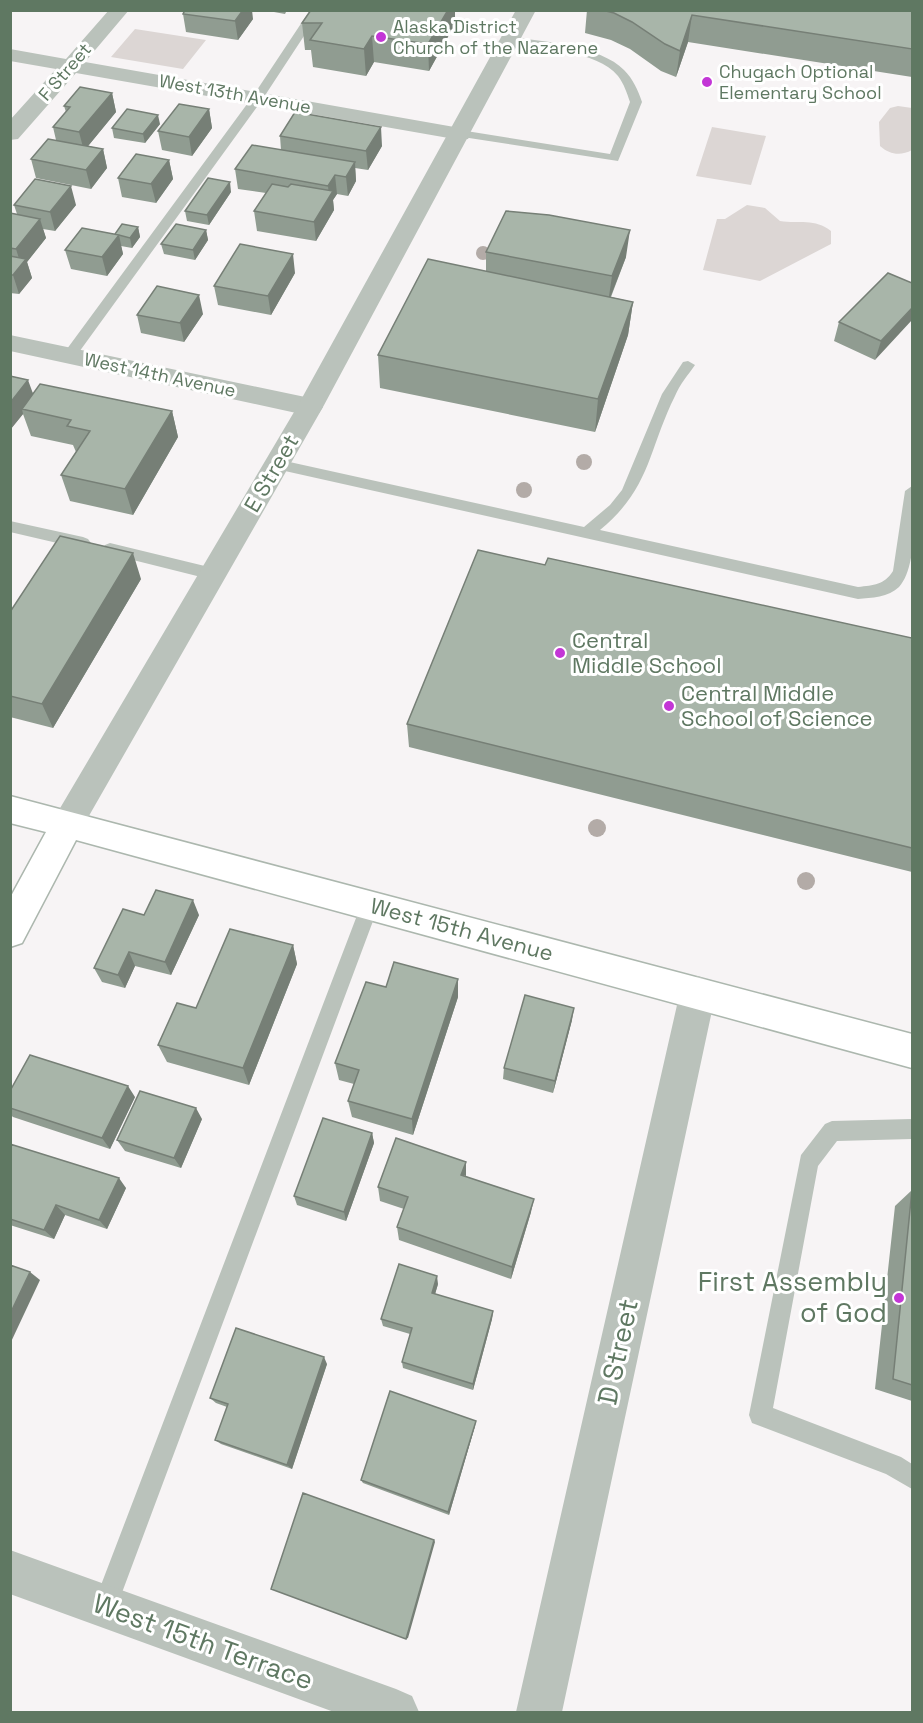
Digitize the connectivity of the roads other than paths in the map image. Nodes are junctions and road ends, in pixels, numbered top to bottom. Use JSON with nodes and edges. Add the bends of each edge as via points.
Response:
{"nodes":[{"id":1,"x":120,"y":10,"type":"edge"},
{"id":2,"x":316,"y":10,"type":"edge"},
{"id":3,"x":526,"y":10,"type":"edge"},
{"id":4,"x":510,"y":40,"type":"junction"},
{"id":5,"x":10,"y":55,"type":"edge"},
{"id":6,"x":71,"y":65,"type":"junction"},
{"id":7,"x":258,"y":98,"type":"junction"},
{"id":8,"x":10,"y":134,"type":"edge"},
{"id":9,"x":460,"y":134,"type":"junction"},
{"id":10,"x":10,"y":343,"type":"edge"},
{"id":11,"x":69,"y":356,"type":"junction"},
{"id":12,"x":688,"y":365,"type":"dead end"},
{"id":13,"x":310,"y":407,"type":"junction"},
{"id":14,"x":276,"y":464,"type":"junction"},
{"id":15,"x":912,"y":491,"type":"edge"},
{"id":16,"x":10,"y":526,"type":"edge"},
{"id":17,"x":587,"y":533,"type":"junction"},
{"id":18,"x":213,"y":573,"type":"junction"},
{"id":19,"x":10,"y":810,"type":"edge"},
{"id":20,"x":67,"y":825,"type":"junction"},
{"id":21,"x":370,"y":905,"type":"junction"},
{"id":22,"x":10,"y":932,"type":"edge"},
{"id":23,"x":698,"y":992,"type":"junction"},
{"id":24,"x":912,"y":1051,"type":"edge"},
{"id":25,"x":912,"y":1129,"type":"edge"},
{"id":26,"x":912,"y":1477,"type":"edge"},
{"id":27,"x":10,"y":1572,"type":"edge"},
{"id":28,"x":105,"y":1606,"type":"junction"},
{"id":29,"x":396,"y":1713,"type":"edge"},
{"id":30,"x":539,"y":1713,"type":"edge"}],
"edges":[{"from":1,"to":6,"type":"street","name":"F Street"},
{"from":2,"to":7,"type":"lane"},
{"from":3,"to":4,"type":"street","name":"E Street"},
{"from":4,"to":9,"type":"street","name":"E Street"},
{"from":4,"to":9,"type":"lane","via":[[583,54],[614,66],[629,82],[636,102],[614,158]]},
{"from":5,"to":6,"type":"street","name":"West 13th Avenue"},
{"from":6,"to":7,"type":"street","name":"West 13th Avenue"},
{"from":6,"to":8,"type":"street","name":"F Street"},
{"from":7,"to":9,"type":"street","name":"West 13th Avenue"},
{"from":7,"to":11,"type":"lane"},
{"from":9,"to":13,"type":"street","name":"E Street"},
{"from":10,"to":11,"type":"street","name":"West 14th Avenue"},
{"from":11,"to":13,"type":"street","name":"West 14th Avenue"},
{"from":12,"to":17,"type":"lane","via":[[668,392],[629,491]]},
{"from":13,"to":14,"type":"street","name":"E Street"},
{"from":14,"to":17,"type":"lane"},
{"from":14,"to":18,"type":"street","name":"E Street"},
{"from":15,"to":17,"type":"lane","via":[[901,572],[892,585],[877,591],[858,593]]},
{"from":16,"to":18,"type":"lane"},
{"from":18,"to":20,"type":"street","name":"E Street"},
{"from":19,"to":20,"type":"main road","name":"West 15th Avenue"},
{"from":20,"to":21,"type":"main road","name":"West 15th Avenue"},
{"from":20,"to":22,"type":"main road","name":"E Street"},
{"from":21,"to":23,"type":"main road","name":"West 15th Avenue"},
{"from":21,"to":28,"type":"lane"},
{"from":23,"to":24,"type":"main road","name":"West 15th Avenue"},
{"from":23,"to":30,"type":"street","name":"D Street"},
{"from":25,"to":26,"type":"lane","via":[[832,1131],[808,1162],[760,1415],[893,1465]]},
{"from":27,"to":28,"type":"street","name":"West 15th Terrace"},
{"from":28,"to":29,"type":"street","name":"West 15th Terrace"}]}
